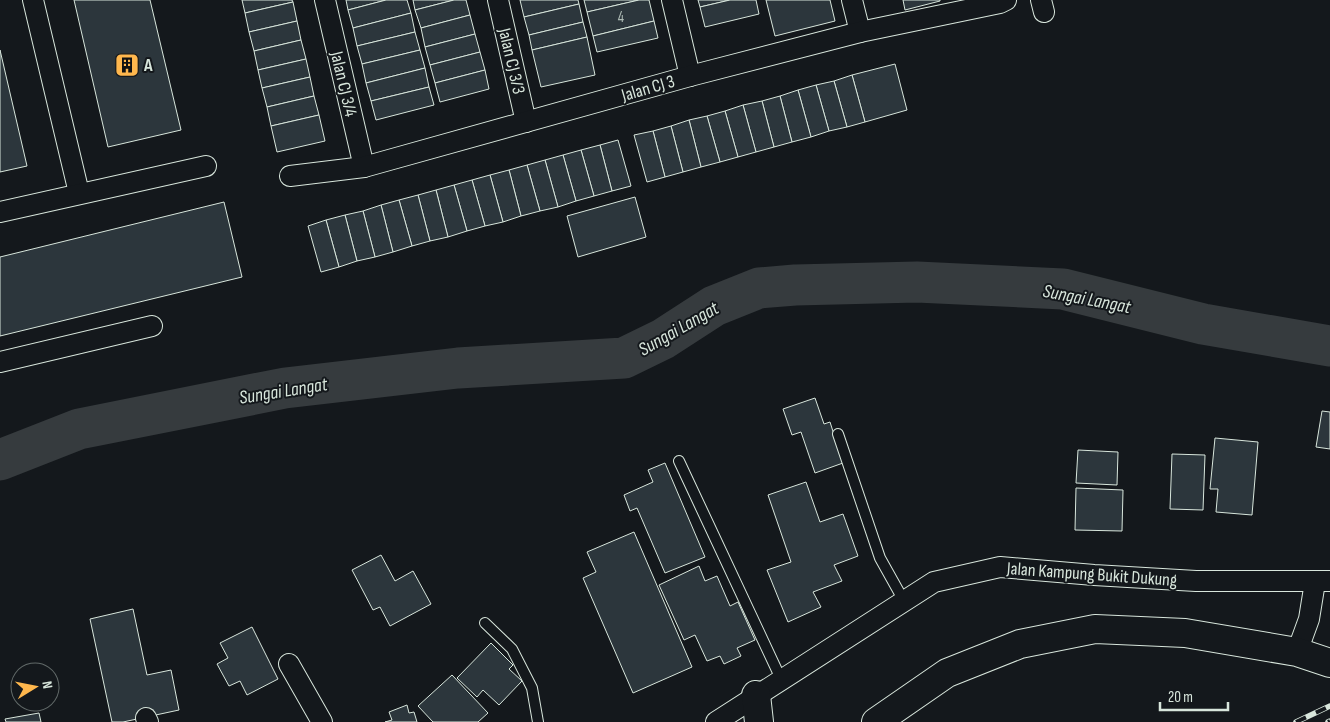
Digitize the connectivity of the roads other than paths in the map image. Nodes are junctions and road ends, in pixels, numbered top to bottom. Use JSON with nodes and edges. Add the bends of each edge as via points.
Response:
{"nodes":[{"id":1,"x":33,"y":0,"type":"edge"},
{"id":2,"x":325,"y":0,"type":"edge"},
{"id":3,"x":498,"y":0,"type":"edge"},
{"id":4,"x":672,"y":0,"type":"edge"},
{"id":5,"x":852,"y":0,"type":"edge"},
{"id":6,"x":1006,"y":0,"type":"edge"},
{"id":7,"x":860,"y":32,"type":"junction"},
{"id":8,"x":690,"y":76,"type":"junction"},
{"id":9,"x":526,"y":122,"type":"junction"},
{"id":10,"x":206,"y":166,"type":"dead end"},
{"id":11,"x":364,"y":167,"type":"junction"},
{"id":12,"x":290,"y":176,"type":"dead end"},
{"id":13,"x":79,"y":193,"type":"junction"},
{"id":14,"x":0,"y":212,"type":"edge"},
{"id":15,"x":152,"y":326,"type":"dead end"},
{"id":16,"x":0,"y":362,"type":"edge"},
{"id":17,"x":838,"y":434,"type":"dead end"},
{"id":18,"x":679,"y":461,"type":"dead end"},
{"id":19,"x":1322,"y":582,"type":"edge"},
{"id":20,"x":904,"y":601,"type":"junction"},
{"id":21,"x":485,"y":622,"type":"dead end"},
{"id":22,"x":1297,"y":652,"type":"junction"},
{"id":23,"x":1330,"y":663,"type":"edge"},
{"id":24,"x":289,"y":664,"type":"dead end"},
{"id":25,"x":780,"y":679,"type":"junction"},
{"id":26,"x":756,"y":695,"type":"junction"},
{"id":27,"x":322,"y":722,"type":"edge"},
{"id":28,"x":538,"y":722,"type":"edge"},
{"id":29,"x":716,"y":722,"type":"edge"},
{"id":30,"x":759,"y":722,"type":"edge"},
{"id":31,"x":876,"y":722,"type":"edge"}],
"edges":[{"from":1,"to":13,"type":"street"},
{"from":2,"to":11,"type":"street","name":"Jalan CJ 3/4"},
{"from":3,"to":9,"type":"street","name":"Jalan CJ 3/3"},
{"from":4,"to":8,"type":"street"},
{"from":5,"to":7,"type":"street"},
{"from":6,"to":7,"type":"street","name":"Jalan CJ 3"},
{"from":7,"to":8,"type":"street","name":"Jalan CJ 3"},
{"from":8,"to":9,"type":"street","name":"Jalan CJ 3"},
{"from":9,"to":11,"type":"street","name":"Jalan CJ 3"},
{"from":10,"to":13,"type":"street"},
{"from":11,"to":12,"type":"street","name":"Jalan CJ 3"},
{"from":13,"to":14,"type":"street"},
{"from":15,"to":16,"type":"street"},
{"from":17,"to":20,"type":"lane","via":[[880,558]]},
{"from":18,"to":25,"type":"lane"},
{"from":19,"to":20,"type":"street","name":"Jalan Kampung Bukit Dukung","via":[[1196,580],[1000,567],[934,582]]},
{"from":19,"to":22,"type":"street"},
{"from":20,"to":25,"type":"street","name":"Jalan Kampung Bukit Dukung"},
{"from":21,"to":28,"type":"lane","via":[[512,649],[532,688]]},
{"from":22,"to":23,"type":"highway"},
{"from":22,"to":31,"type":"highway","via":[[1185,633],[1095,629],[1020,644],[947,673]]},
{"from":24,"to":27,"type":"street"},
{"from":25,"to":26,"type":"street","name":"Jalan Kampung Bukit Dukung"},
{"from":26,"to":29,"type":"street","name":"Jalan Kampung Bukit Dukung"},
{"from":26,"to":30,"type":"highway"}]}
